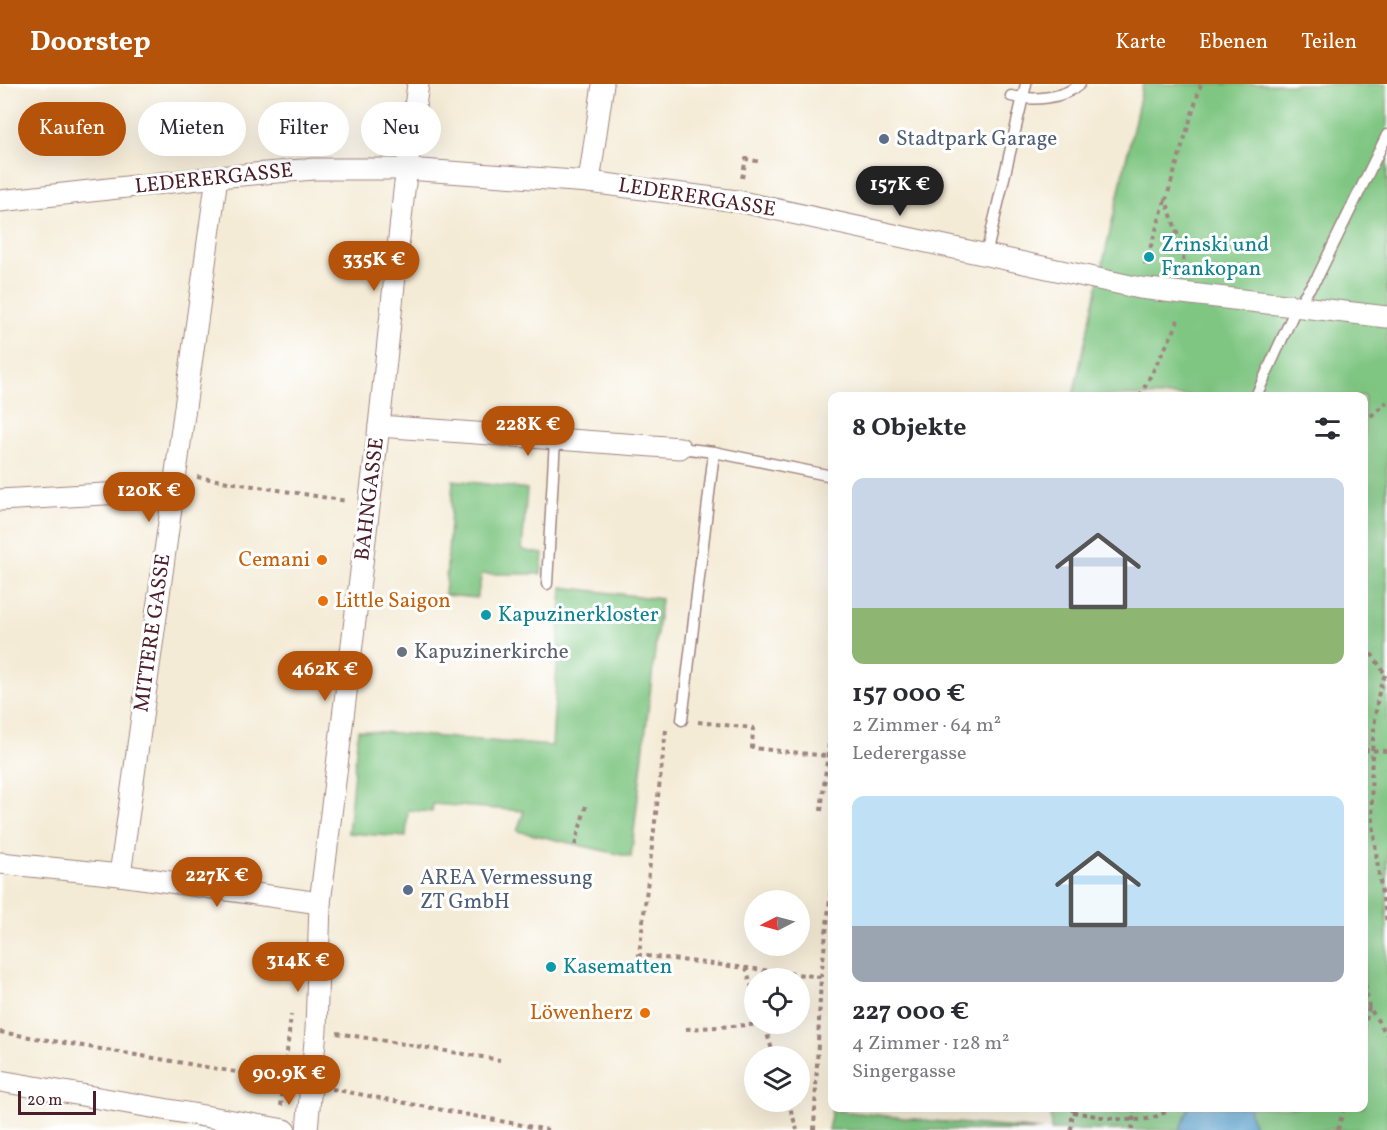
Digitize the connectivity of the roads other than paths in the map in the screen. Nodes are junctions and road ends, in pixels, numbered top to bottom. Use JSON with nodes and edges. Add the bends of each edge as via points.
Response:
{"nodes":[{"id":1,"x":418,"y":84,"type":"edge"},
{"id":2,"x":603,"y":84,"type":"edge"},
{"id":3,"x":1026,"y":84,"type":"edge"},
{"id":4,"x":1077,"y":86,"type":"edge"},
{"id":5,"x":1011,"y":96,"type":"dead end"},
{"id":6,"x":1023,"y":99,"type":"junction"},
{"id":7,"x":1387,"y":135,"type":"edge"},
{"id":8,"x":407,"y":169,"type":"junction"},
{"id":9,"x":217,"y":177,"type":"junction"},
{"id":10,"x":589,"y":182,"type":"junction"},
{"id":11,"x":0,"y":201,"type":"edge"},
{"id":12,"x":986,"y":255,"type":"junction"},
{"id":13,"x":1297,"y":306,"type":"junction"},
{"id":14,"x":1387,"y":317,"type":"edge"},
{"id":15,"x":1258,"y":392,"type":"edge"},
{"id":16,"x":379,"y":426,"type":"junction"},
{"id":17,"x":555,"y":439,"type":"junction"},
{"id":18,"x":680,"y":448,"type":"joint"},
{"id":19,"x":714,"y":452,"type":"junction"},
{"id":20,"x":828,"y":475,"type":"edge"},
{"id":21,"x":175,"y":482,"type":"junction"},
{"id":22,"x":0,"y":500,"type":"edge"},
{"id":23,"x":547,"y":584,"type":"dead end"},
{"id":24,"x":682,"y":720,"type":"road end"},
{"id":25,"x":0,"y":862,"type":"edge"},
{"id":26,"x":120,"y":875,"type":"junction"},
{"id":27,"x":320,"y":903,"type":"junction"},
{"id":28,"x":0,"y":1081,"type":"edge"},
{"id":29,"x":285,"y":1130,"type":"edge"},
{"id":30,"x":307,"y":1130,"type":"edge"}],
"edges":[{"from":1,"to":8,"type":"street","name":"BAHNGASSE"},
{"from":2,"to":10,"type":"street"},
{"from":3,"to":6,"type":"lane"},
{"from":4,"to":6,"type":"lane","via":[[1053,97]]},
{"from":5,"to":6,"type":"lane"},
{"from":6,"to":12,"type":"lane"},
{"from":7,"to":13,"type":"lane","via":[[1318,276]]},
{"from":8,"to":9,"type":"street","name":"LEDERERGASSE","via":[[314,169]]},
{"from":8,"to":10,"type":"street","name":"LEDERERGASSE"},
{"from":8,"to":16,"type":"street","name":"BAHNGASSE"},
{"from":9,"to":11,"type":"street","name":"LEDERERGASSE"},
{"from":9,"to":21,"type":"street","name":"MITTERE GASSE"},
{"from":10,"to":12,"type":"street","name":"LEDERERGASSE","via":[[737,201]]},
{"from":12,"to":13,"type":"street","name":"LEDERERGASSE","via":[[1140,288]]},
{"from":13,"to":14,"type":"street","name":"LEDERERGASSE"},
{"from":13,"to":15,"type":"lane"},
{"from":16,"to":17,"type":"street"},
{"from":16,"to":27,"type":"street","name":"BAHNGASSE"},
{"from":17,"to":18,"type":"street"},
{"from":17,"to":23,"type":"lane"},
{"from":18,"to":19,"type":"lane"},
{"from":19,"to":20,"type":"lane"},
{"from":19,"to":24,"type":"lane"},
{"from":21,"to":22,"type":"street"},
{"from":21,"to":26,"type":"street","name":"MITTERE GASSE"},
{"from":25,"to":26,"type":"street"},
{"from":26,"to":27,"type":"street"},
{"from":27,"to":30,"type":"street","name":"BAHNGASSE","via":[[316,1030]]},
{"from":28,"to":29,"type":"street"}]}
